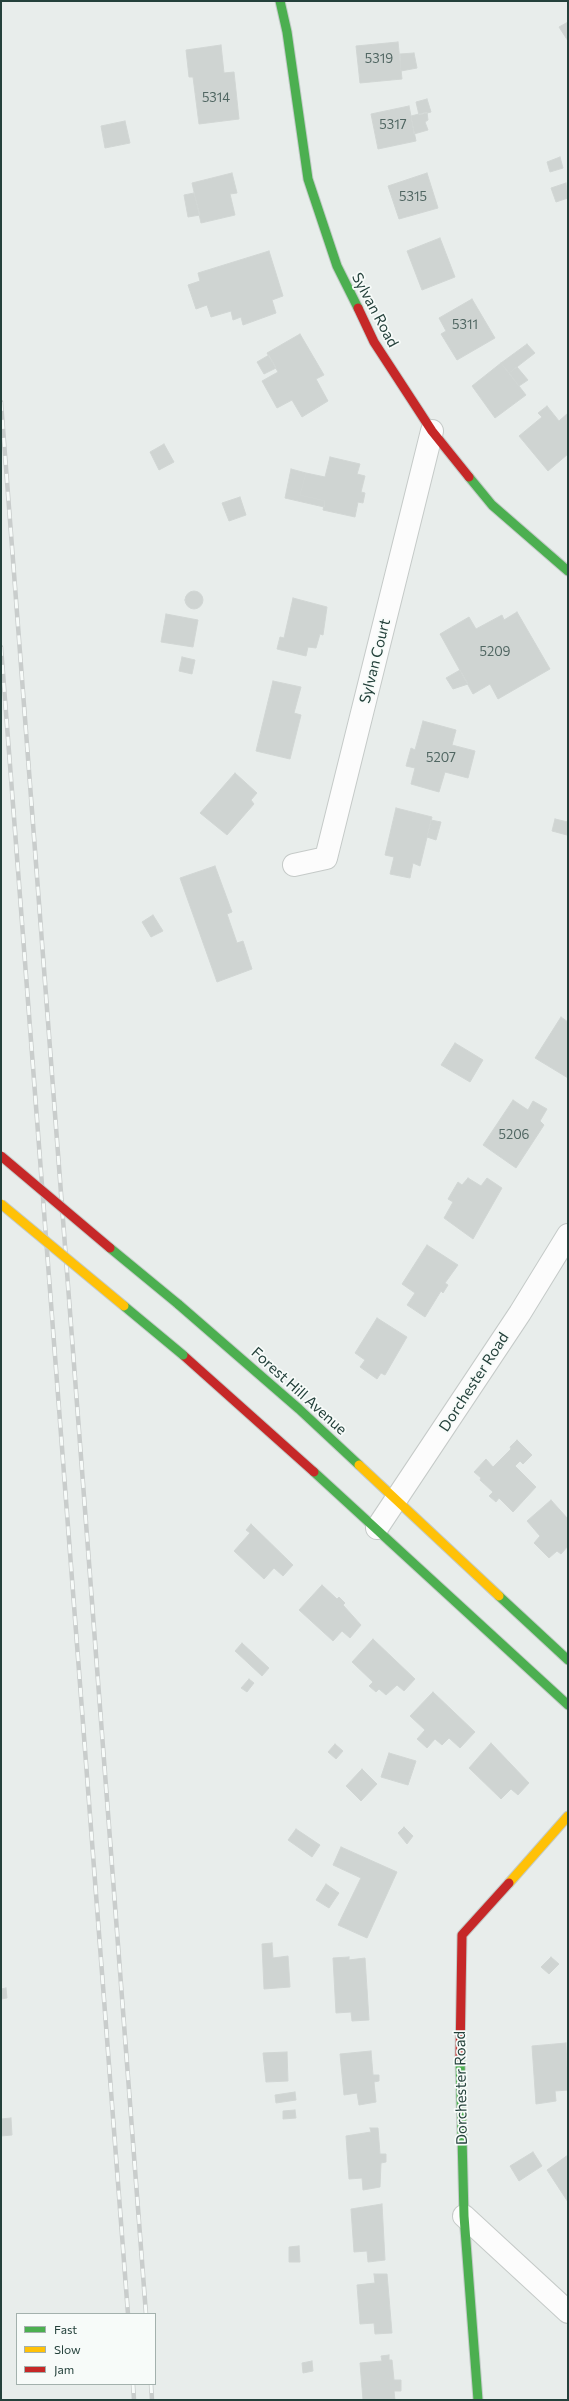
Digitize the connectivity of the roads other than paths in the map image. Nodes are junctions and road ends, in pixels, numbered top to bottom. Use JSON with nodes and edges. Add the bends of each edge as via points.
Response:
{"nodes":[{"id":1,"x":280,"y":1,"type":"edge"},
{"id":2,"x":432,"y":431,"type":"junction"},
{"id":3,"x":568,"y":571,"type":"edge"},
{"id":4,"x":294,"y":865,"type":"dead end"},
{"id":5,"x":1,"y":1156,"type":"edge"},
{"id":6,"x":1,"y":1204,"type":"edge"},
{"id":7,"x":568,"y":1235,"type":"edge"},
{"id":8,"x":396,"y":1499,"type":"junction"},
{"id":9,"x":377,"y":1528,"type":"junction"},
{"id":10,"x":568,"y":1660,"type":"edge"},
{"id":11,"x":568,"y":1705,"type":"edge"},
{"id":12,"x":568,"y":1816,"type":"edge"},
{"id":13,"x":464,"y":2216,"type":"junction"},
{"id":14,"x":568,"y":2312,"type":"edge"},
{"id":15,"x":478,"y":2400,"type":"edge"}],
"edges":[{"from":1,"to":2,"type":"main road","name":"Sylvan Road","via":[[287,32],[308,179],[337,266],[374,342]]},
{"from":2,"to":3,"type":"main road","name":"Sylvan Road","via":[[492,505]]},
{"from":2,"to":4,"type":"street","name":"Sylvan Court","via":[[326,858]]},
{"from":5,"to":8,"type":"main road","name":"Forest Hill Avenue","bridge":true,"via":[[288,1399]]},
{"from":6,"to":9,"type":"main road","bridge":true,"via":[[183,1355]]},
{"from":7,"to":8,"type":"street","name":"Dorchester Road"},
{"from":8,"to":9,"type":"street","name":"Dorchester Road"},
{"from":8,"to":10,"type":"main road","name":"Forest Hill Avenue"},
{"from":9,"to":11,"type":"main road"},
{"from":12,"to":13,"type":"main road","name":"Dorchester Road","via":[[462,1934],[460,2076]]},
{"from":13,"to":14,"type":"street"},
{"from":13,"to":15,"type":"main road","name":"Dorchester Road"}]}
